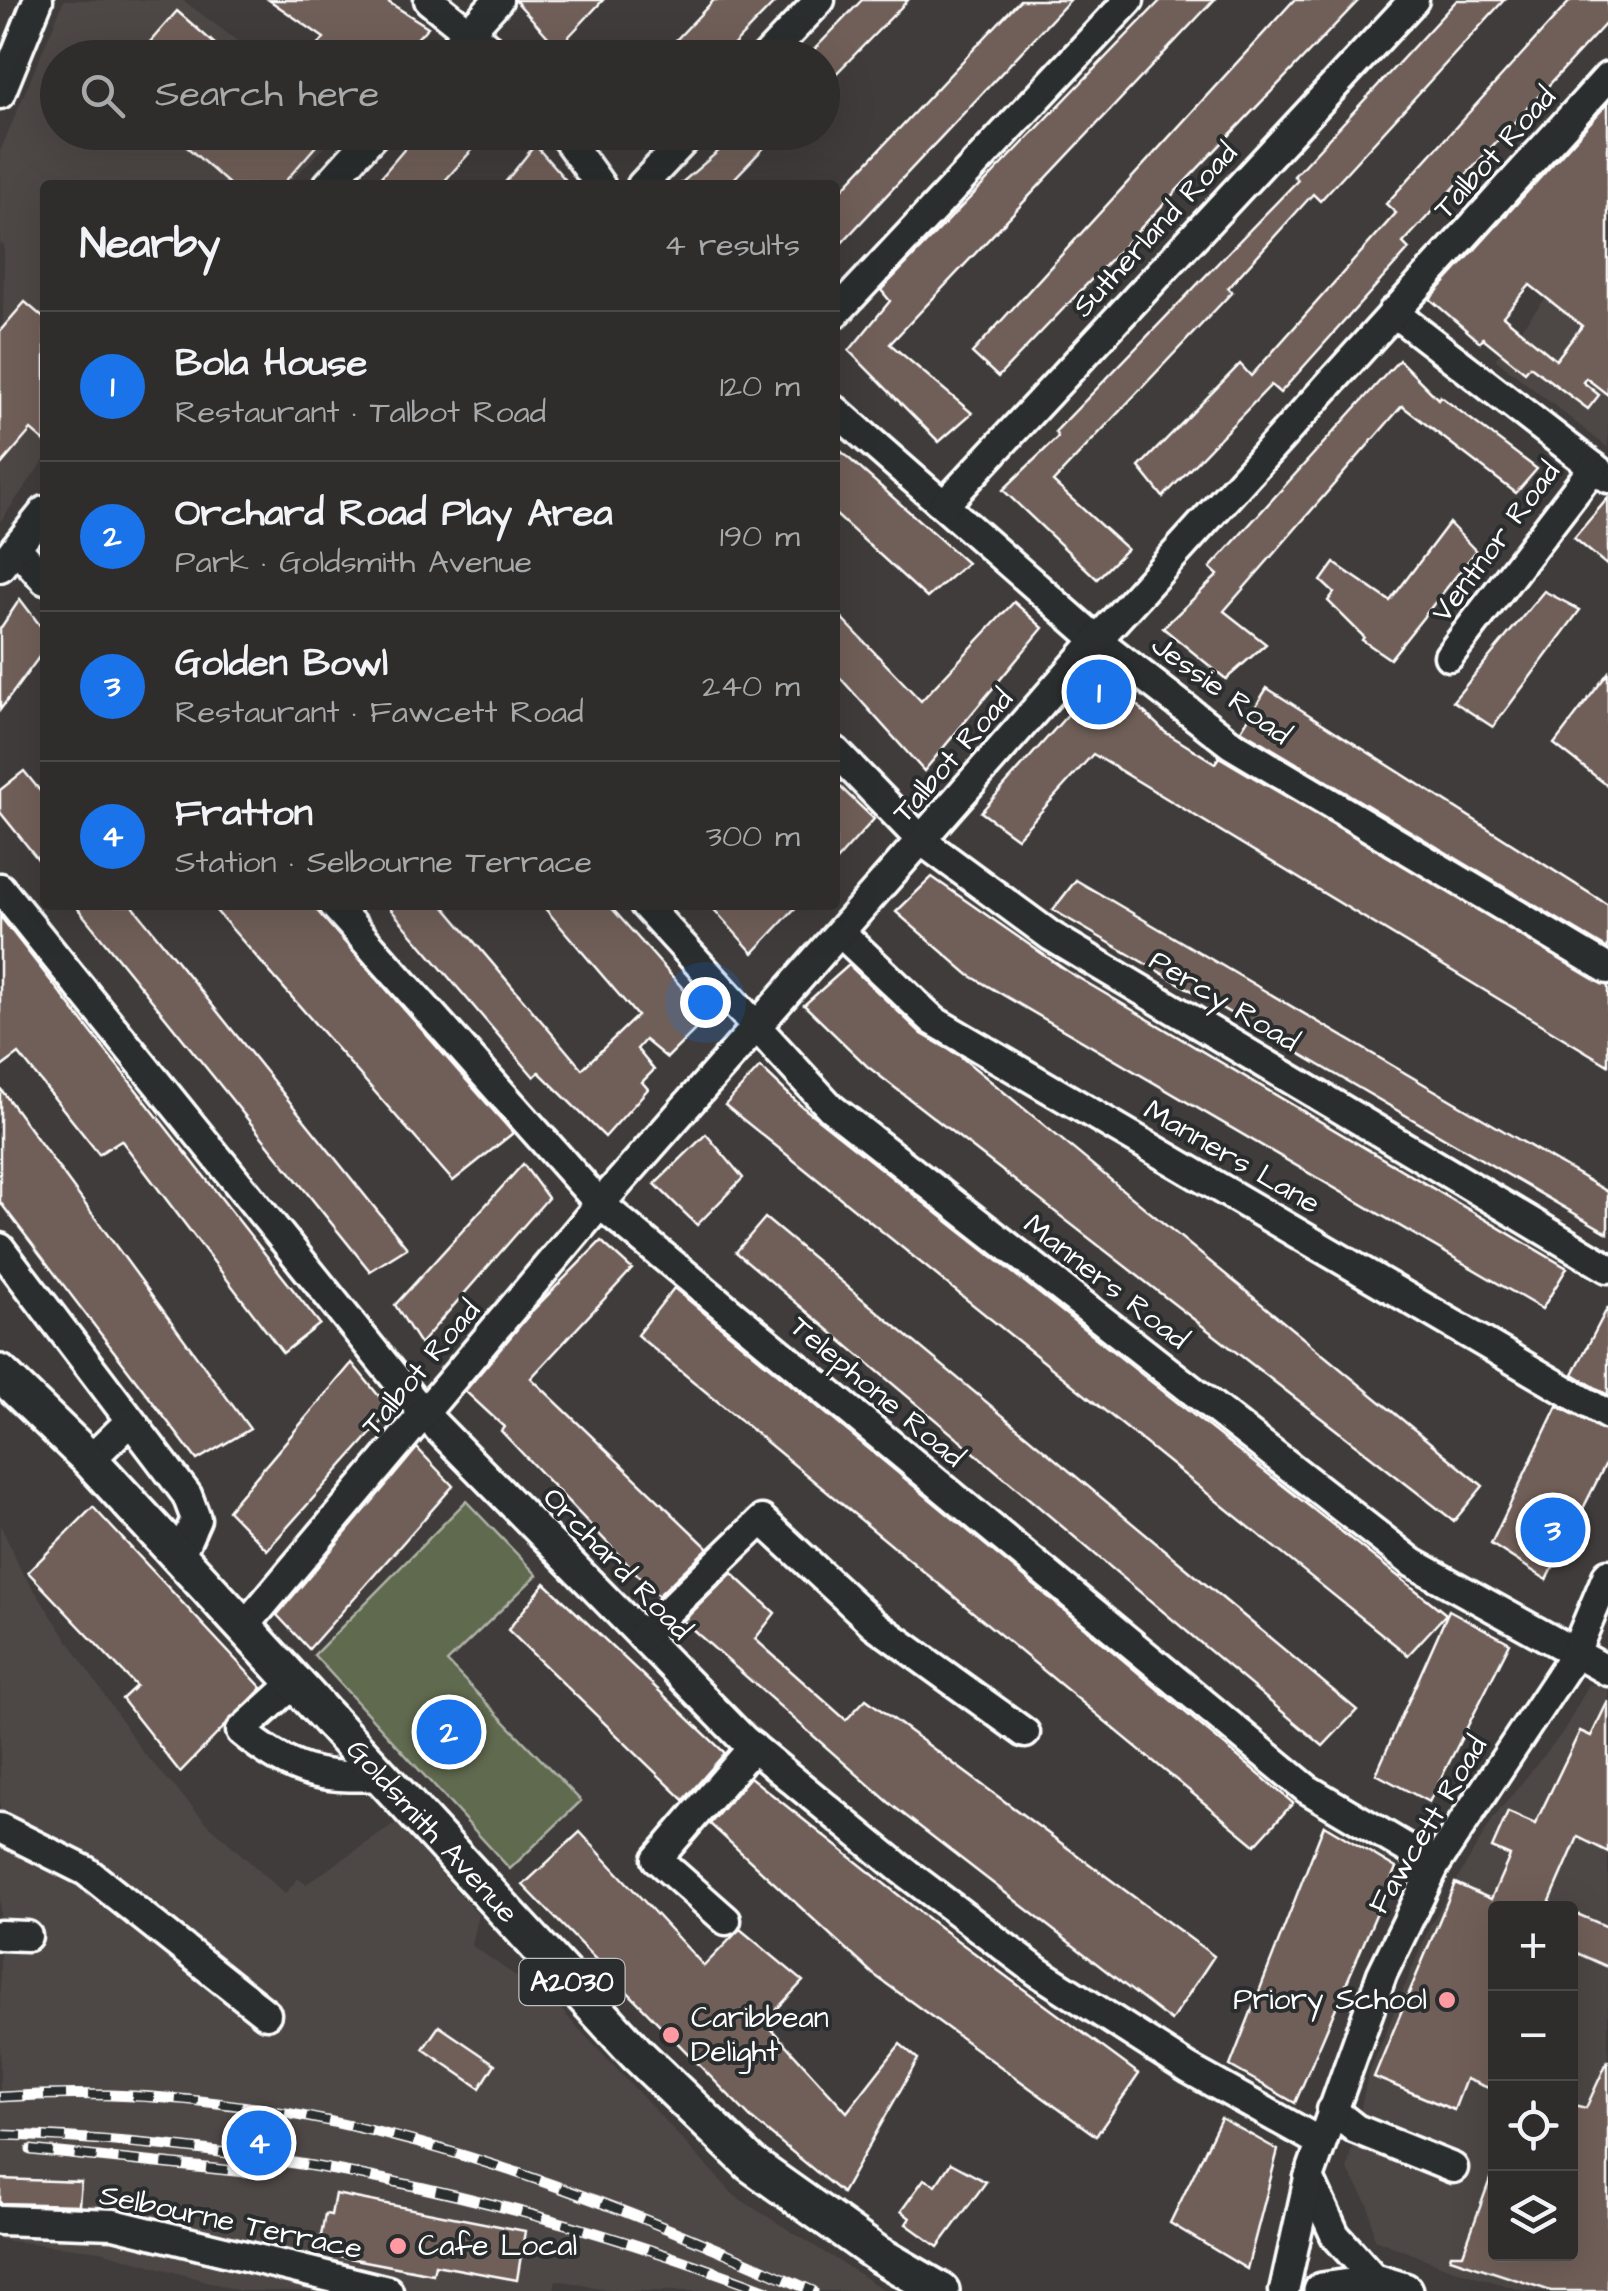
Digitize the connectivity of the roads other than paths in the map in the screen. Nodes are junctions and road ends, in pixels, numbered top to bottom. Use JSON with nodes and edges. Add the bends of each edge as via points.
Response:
{"nodes":[{"id":1,"x":38,"y":0,"type":"edge"},
{"id":2,"x":429,"y":0,"type":"edge"},
{"id":3,"x":498,"y":0,"type":"edge"},
{"id":4,"x":820,"y":0,"type":"edge"},
{"id":5,"x":1129,"y":0,"type":"edge"},
{"id":6,"x":1414,"y":0,"type":"edge"},
{"id":7,"x":471,"y":29,"type":"junction"},
{"id":8,"x":461,"y":40,"type":"edge"},
{"id":9,"x":482,"y":40,"type":"edge"},
{"id":10,"x":782,"y":40,"type":"edge"},
{"id":11,"x":1608,"y":77,"type":"edge"},
{"id":12,"x":0,"y":94,"type":"edge"},
{"id":13,"x":360,"y":150,"type":"edge"},
{"id":14,"x":575,"y":150,"type":"edge"},
{"id":15,"x":675,"y":150,"type":"edge"},
{"id":16,"x":333,"y":180,"type":"edge"},
{"id":17,"x":596,"y":180,"type":"edge"},
{"id":18,"x":647,"y":180,"type":"edge"},
{"id":19,"x":840,"y":309,"type":"edge"},
{"id":20,"x":1394,"y":312,"type":"junction"},
{"id":21,"x":840,"y":414,"type":"edge"},
{"id":22,"x":1601,"y":472,"type":"edge"},
{"id":23,"x":944,"y":505,"type":"junction"},
{"id":24,"x":40,"y":517,"type":"edge"},
{"id":25,"x":8,"y":557,"type":"edge"},
{"id":26,"x":40,"y":577,"type":"edge"},
{"id":27,"x":1097,"y":640,"type":"junction"},
{"id":28,"x":1449,"y":656,"type":"dead end"},
{"id":29,"x":840,"y":756,"type":"edge"},
{"id":30,"x":922,"y":841,"type":"junction"},
{"id":31,"x":0,"y":888,"type":"edge"},
{"id":32,"x":338,"y":910,"type":"edge"},
{"id":33,"x":649,"y":910,"type":"edge"},
{"id":34,"x":841,"y":933,"type":"junction"},
{"id":35,"x":1608,"y":969,"type":"edge"},
{"id":36,"x":756,"y":1029,"type":"junction"},
{"id":37,"x":600,"y":1204,"type":"junction"},
{"id":38,"x":0,"y":1248,"type":"edge"},
{"id":39,"x":1608,"y":1268,"type":"edge"},
{"id":40,"x":0,"y":1373,"type":"edge"},
{"id":41,"x":425,"y":1415,"type":"junction"},
{"id":42,"x":1608,"y":1415,"type":"edge"},
{"id":43,"x":130,"y":1421,"type":"junction"},
{"id":44,"x":90,"y":1460,"type":"junction"},
{"id":45,"x":179,"y":1556,"type":"junction"},
{"id":46,"x":1608,"y":1574,"type":"edge"},
{"id":47,"x":244,"y":1627,"type":"junction"},
{"id":48,"x":642,"y":1636,"type":"junction"},
{"id":49,"x":1574,"y":1655,"type":"junction"},
{"id":50,"x":1608,"y":1671,"type":"edge"},
{"id":51,"x":294,"y":1682,"type":"junction"},
{"id":52,"x":1026,"y":1733,"type":"dead end"},
{"id":53,"x":753,"y":1748,"type":"junction"},
{"id":54,"x":382,"y":1776,"type":"junction"},
{"id":55,"x":0,"y":1828,"type":"edge"},
{"id":56,"x":1435,"y":1866,"type":"junction"},
{"id":57,"x":726,"y":1920,"type":"dead end"},
{"id":58,"x":266,"y":2014,"type":"dead end"},
{"id":59,"x":1332,"y":2110,"type":"junction"},
{"id":60,"x":1320,"y":2142,"type":"junction"},
{"id":61,"x":1453,"y":2168,"type":"dead end"},
{"id":62,"x":1309,"y":2178,"type":"junction"},
{"id":63,"x":0,"y":2220,"type":"edge"},
{"id":64,"x":1391,"y":2287,"type":"edge"},
{"id":65,"x":388,"y":2291,"type":"edge"},
{"id":66,"x":942,"y":2291,"type":"edge"},
{"id":67,"x":1284,"y":2291,"type":"edge"},
{"id":68,"x":1322,"y":2291,"type":"edge"}],
"edges":[{"from":1,"to":12,"type":"street"},
{"from":2,"to":7,"type":"street"},
{"from":3,"to":7,"type":"street"},
{"from":4,"to":10,"type":"street"},
{"from":5,"to":19,"type":"street"},
{"from":6,"to":23,"type":"street","name":"Sutherland Road"},
{"from":7,"to":8,"type":"street"},
{"from":7,"to":9,"type":"street"},
{"from":11,"to":20,"type":"street","name":"Talbot Road"},
{"from":13,"to":16,"type":"street"},
{"from":14,"to":17,"type":"street"},
{"from":15,"to":18,"type":"street"},
{"from":20,"to":22,"type":"street"},
{"from":20,"to":27,"type":"street","name":"Talbot Road"},
{"from":21,"to":23,"type":"street","name":"Jessie Road"},
{"from":22,"to":28,"type":"street","name":"Ventnor Road"},
{"from":23,"to":27,"type":"street","name":"Jessie Road"},
{"from":24,"to":25,"type":"street"},
{"from":25,"to":26,"type":"street"},
{"from":27,"to":30,"type":"street","name":"Talbot Road"},
{"from":27,"to":35,"type":"street","name":"Jessie Road","via":[[1230,744]]},
{"from":29,"to":30,"type":"street","name":"Percy Road"},
{"from":30,"to":34,"type":"street","name":"Talbot Road"},
{"from":30,"to":39,"type":"street","name":"Percy Road","via":[[1051,936]]},
{"from":31,"to":41,"type":"street","name":"Orchard Road"},
{"from":32,"to":37,"type":"street","name":"Telephone Road"},
{"from":33,"to":36,"type":"street","name":"Manners Road"},
{"from":34,"to":36,"type":"street","name":"Talbot Road"},
{"from":34,"to":42,"type":"street","name":"Manners Lane","via":[[934,1021]]},
{"from":36,"to":37,"type":"street","name":"Talbot Road"},
{"from":36,"to":49,"type":"street","name":"Manners Road","via":[[832,1108],[1413,1563]]},
{"from":37,"to":41,"type":"street","name":"Talbot Road"},
{"from":37,"to":56,"type":"street","name":"Telephone Road","via":[[1307,1789]]},
{"from":38,"to":43,"type":"street"},
{"from":40,"to":44,"type":"main road","name":"Goldsmith Avenue","number":"A2030"},
{"from":41,"to":47,"type":"street","name":"Talbot Road"},
{"from":41,"to":48,"type":"street","name":"Orchard Road"},
{"from":43,"to":44,"type":"street"},
{"from":43,"to":45,"type":"street","via":[[187,1496],[196,1519]]},
{"from":44,"to":45,"type":"main road","name":"Goldsmith Avenue","number":"A2030"},
{"from":45,"to":47,"type":"main road","name":"Goldsmith Avenue","number":"A2030"},
{"from":46,"to":49,"type":"street","name":"Fawcett Road"},
{"from":47,"to":51,"type":"main road","name":"Goldsmith Avenue","number":"A2030"},
{"from":48,"to":52,"type":"street","via":[[762,1520],[874,1624]]},
{"from":48,"to":53,"type":"street","name":"Orchard Road"},
{"from":49,"to":50,"type":"street","name":"Manners Road"},
{"from":49,"to":56,"type":"street","name":"Fawcett Road"},
{"from":51,"to":54,"type":"main road","name":"Goldsmith Avenue","number":"A2030"},
{"from":51,"to":54,"type":"street","via":[[241,1730],[274,1759],[327,1778]]},
{"from":53,"to":57,"type":"street","via":[[657,1860]]},
{"from":53,"to":60,"type":"street","name":"Orchard Road","via":[[1038,1972],[1190,2070]]},
{"from":54,"to":66,"type":"main road","name":"Goldsmith Avenue","number":"A2030","via":[[638,2054],[751,2164]]},
{"from":55,"to":58,"type":"street","via":[[86,1871]]},
{"from":56,"to":59,"type":"street","name":"Fawcett Road","via":[[1382,1974]]},
{"from":59,"to":60,"type":"street","name":"Fawcett Road"},
{"from":59,"to":61,"type":"street","via":[[1356,2129]]},
{"from":60,"to":62,"type":"street","name":"Fawcett Road"},
{"from":62,"to":64,"type":"street","via":[[1336,2235]]},
{"from":62,"to":67,"type":"street","name":"Fawcett Road"},
{"from":63,"to":65,"type":"street","name":"Selbourne Terrace","via":[[114,2224]]},
{"from":64,"to":68,"type":"main road"}]}
